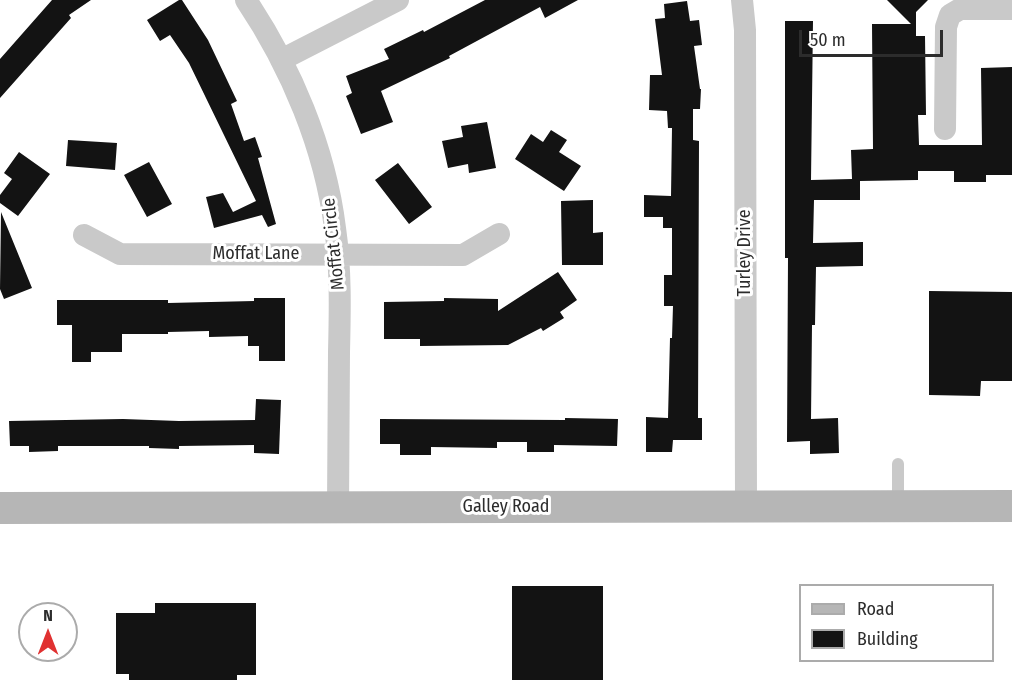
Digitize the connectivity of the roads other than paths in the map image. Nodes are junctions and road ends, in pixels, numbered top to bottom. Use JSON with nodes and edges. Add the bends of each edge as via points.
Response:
{"nodes":[{"id":1,"x":246,"y":0,"type":"edge"},
{"id":2,"x":398,"y":0,"type":"edge"},
{"id":3,"x":742,"y":0,"type":"edge"},
{"id":4,"x":1012,"y":9,"type":"edge"},
{"id":5,"x":281,"y":60,"type":"junction"},
{"id":6,"x":945,"y":129,"type":"dead end"},
{"id":7,"x":499,"y":234,"type":"dead end"},
{"id":8,"x":84,"y":235,"type":"dead end"},
{"id":9,"x":337,"y":254,"type":"junction"},
{"id":10,"x":898,"y":464,"type":"dead end"},
{"id":11,"x":1012,"y":506,"type":"edge"},
{"id":12,"x":338,"y":507,"type":"junction"},
{"id":13,"x":746,"y":507,"type":"junction"},
{"id":14,"x":898,"y":507,"type":"junction"},
{"id":15,"x":0,"y":508,"type":"edge"}],
"edges":[{"from":1,"to":5,"type":"street","name":"Moffat Circle"},
{"from":2,"to":5,"type":"street"},
{"from":3,"to":13,"type":"street","name":"Turley Drive"},
{"from":4,"to":6,"type":"street","via":[[960,9],[950,15],[946,27]]},
{"from":5,"to":9,"type":"street","name":"Moffat Circle","via":[[323,169]]},
{"from":7,"to":9,"type":"street","name":"Moffat Lane","via":[[463,255]]},
{"from":8,"to":9,"type":"street","name":"Moffat Lane","via":[[120,254]]},
{"from":9,"to":12,"type":"street","name":"Moffat Circle"},
{"from":10,"to":14,"type":"lane"},
{"from":11,"to":14,"type":"main road","name":"Galley Road"},
{"from":12,"to":13,"type":"main road","name":"Galley Road"},
{"from":12,"to":15,"type":"main road","name":"Galley Road"},
{"from":13,"to":14,"type":"main road","name":"Galley Road"}]}
